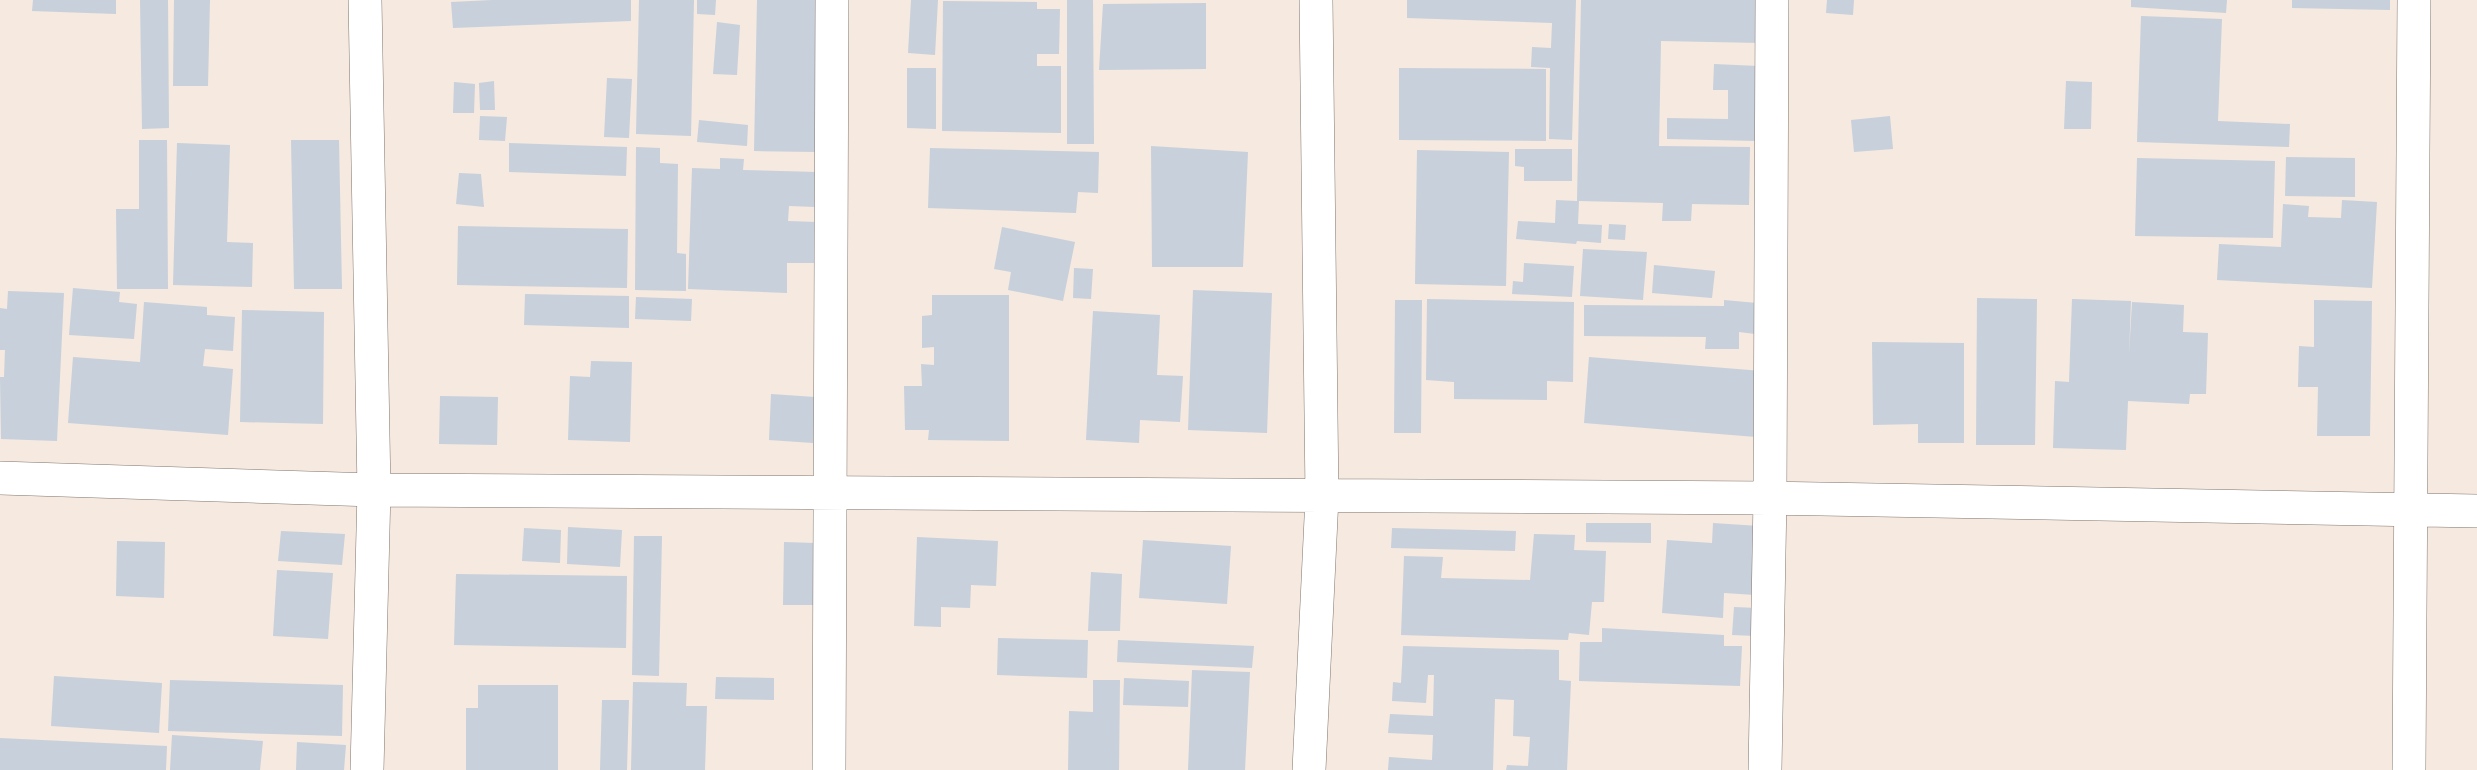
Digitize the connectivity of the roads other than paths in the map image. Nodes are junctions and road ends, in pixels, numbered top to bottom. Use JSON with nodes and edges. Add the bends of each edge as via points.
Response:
{"nodes":[{"id":1,"x":365,"y":0,"type":"edge"},
{"id":2,"x":832,"y":0,"type":"edge"},
{"id":3,"x":1316,"y":0,"type":"edge"},
{"id":4,"x":1772,"y":0,"type":"edge"},
{"id":5,"x":2414,"y":0,"type":"edge"},
{"id":6,"x":0,"y":478,"type":"edge"},
{"id":7,"x":374,"y":490,"type":"junction"},
{"id":8,"x":832,"y":495,"type":"junction"},
{"id":9,"x":1322,"y":496,"type":"junction"},
{"id":10,"x":1770,"y":498,"type":"junction"},
{"id":11,"x":2412,"y":510,"type":"junction"},
{"id":12,"x":2477,"y":512,"type":"edge"},
{"id":13,"x":367,"y":770,"type":"edge"},
{"id":14,"x":829,"y":770,"type":"edge"},
{"id":15,"x":1309,"y":770,"type":"edge"},
{"id":16,"x":1765,"y":770,"type":"edge"},
{"id":17,"x":2409,"y":770,"type":"edge"}],
"edges":[{"from":1,"to":7,"type":"street"},
{"from":2,"to":8,"type":"street"},
{"from":3,"to":9,"type":"street"},
{"from":4,"to":10,"type":"street"},
{"from":5,"to":11,"type":"street"},
{"from":6,"to":7,"type":"street"},
{"from":7,"to":8,"type":"street"},
{"from":7,"to":13,"type":"street"},
{"from":8,"to":9,"type":"street"},
{"from":8,"to":14,"type":"street"},
{"from":9,"to":10,"type":"street"},
{"from":9,"to":15,"type":"street"},
{"from":10,"to":11,"type":"street"},
{"from":10,"to":16,"type":"street"},
{"from":11,"to":12,"type":"street"},
{"from":11,"to":17,"type":"street"}]}
